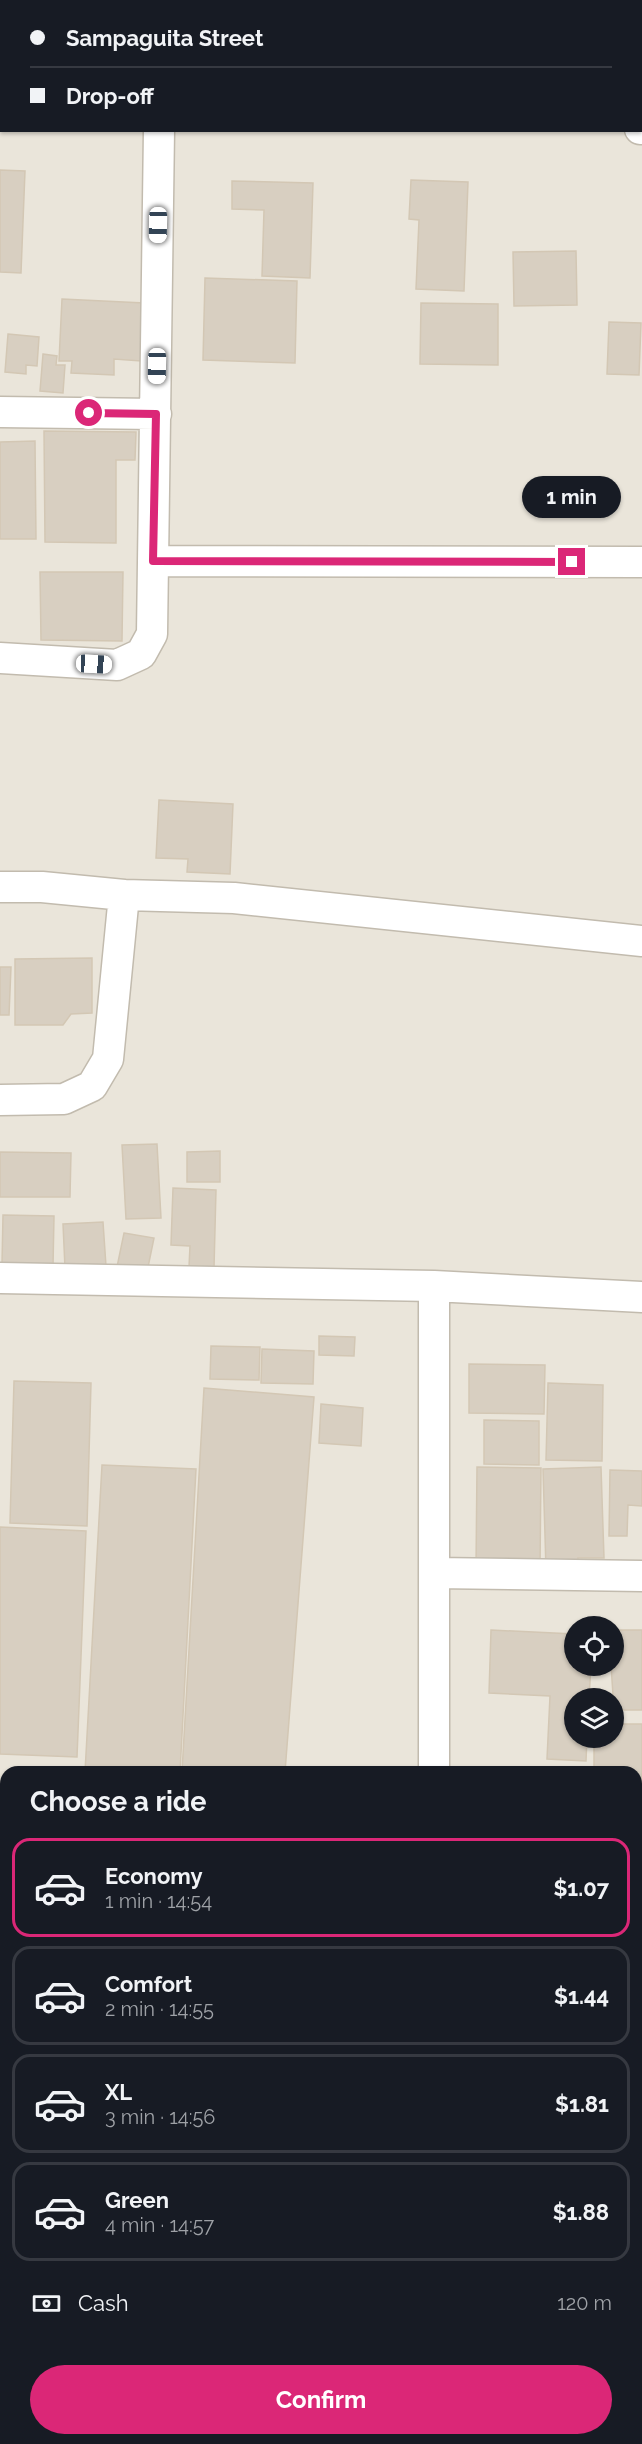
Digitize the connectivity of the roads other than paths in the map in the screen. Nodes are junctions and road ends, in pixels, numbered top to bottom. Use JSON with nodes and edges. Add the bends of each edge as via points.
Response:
{"nodes":[{"id":1,"x":159,"y":132,"type":"edge"},
{"id":2,"x":0,"y":412,"type":"edge"},
{"id":3,"x":156,"y":414,"type":"junction"},
{"id":4,"x":153,"y":561,"type":"junction"},
{"id":5,"x":642,"y":562,"type":"edge"},
{"id":6,"x":0,"y":658,"type":"edge"},
{"id":7,"x":0,"y":886,"type":"edge"},
{"id":8,"x":124,"y":895,"type":"junction"},
{"id":9,"x":642,"y":941,"type":"edge"},
{"id":10,"x":0,"y":1100,"type":"edge"},
{"id":11,"x":0,"y":1278,"type":"edge"},
{"id":12,"x":434,"y":1286,"type":"junction"},
{"id":13,"x":642,"y":1298,"type":"edge"},
{"id":14,"x":435,"y":1573,"type":"junction"},
{"id":15,"x":642,"y":1576,"type":"edge"},
{"id":16,"x":434,"y":1766,"type":"edge"}],
"edges":[{"from":1,"to":3,"type":"street"},
{"from":2,"to":3,"type":"street"},
{"from":3,"to":4,"type":"street"},
{"from":4,"to":5,"type":"street"},
{"from":4,"to":6,"type":"street","via":[[152,634],[141,654],[117,665]]},
{"from":7,"to":8,"type":"street"},
{"from":8,"to":9,"type":"street","via":[[234,898]]},
{"from":8,"to":10,"type":"street","via":[[108,1059],[98,1077],[92,1086],[64,1099]]},
{"from":11,"to":12,"type":"street"},
{"from":12,"to":13,"type":"street"},
{"from":12,"to":14,"type":"street"},
{"from":14,"to":15,"type":"street"},
{"from":14,"to":16,"type":"street"}]}
